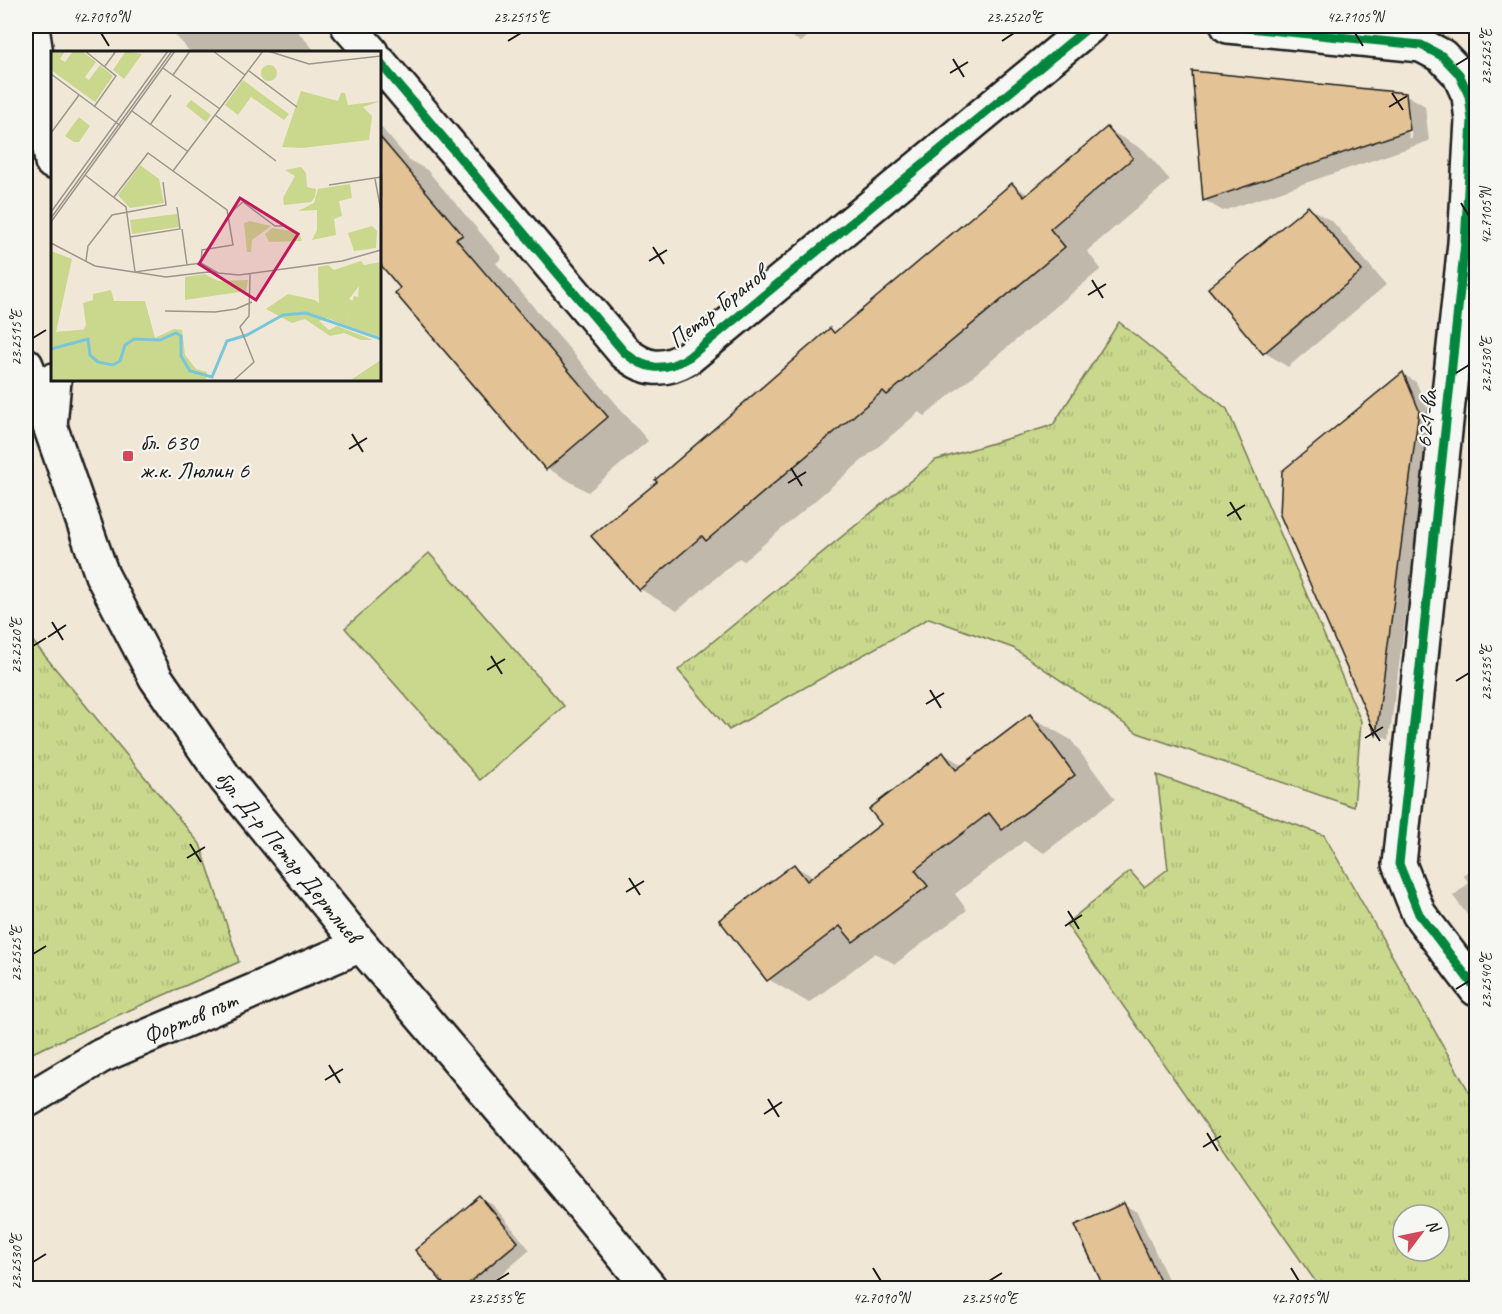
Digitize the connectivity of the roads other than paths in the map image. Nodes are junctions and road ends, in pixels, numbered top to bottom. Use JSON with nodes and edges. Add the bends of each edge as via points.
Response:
{"nodes":[{"id":1,"x":348,"y":26,"type":"edge"},
{"id":2,"x":1090,"y":26,"type":"edge"},
{"id":3,"x":1228,"y":26,"type":"edge"},
{"id":4,"x":34,"y":28,"type":"edge"},
{"id":5,"x":370,"y":51,"type":"edge"},
{"id":6,"x":381,"y":64,"type":"edge"},
{"id":7,"x":51,"y":155,"type":"edge"},
{"id":8,"x":26,"y":365,"type":"edge"},
{"id":9,"x":54,"y":381,"type":"edge"},
{"id":10,"x":51,"y":426,"type":"junction"},
{"id":11,"x":361,"y":945,"type":"junction"},
{"id":12,"x":1476,"y":989,"type":"edge"},
{"id":13,"x":26,"y":1101,"type":"edge"},
{"id":14,"x":650,"y":1288,"type":"edge"}],
"edges":[{"from":1,"to":5,"type":"street"},
{"from":2,"to":6,"type":"street","name":"Петър Горанов","via":[[689,357],[663,368],[635,361],[624,352]]},
{"from":3,"to":12,"type":"street","name":"621-ва","via":[[1421,45],[1442,57],[1459,74],[1469,96],[1472,120],[1465,243],[1399,864],[1419,914]]},
{"from":4,"to":7,"type":"street"},
{"from":8,"to":10,"type":"street","name":"бул. Д-р Петър Дертлиев"},
{"from":9,"to":10,"type":"street"},
{"from":10,"to":11,"type":"street","name":"бул. Д-р Петър Дертлиев","via":[[102,575],[156,678],[225,778]]},
{"from":11,"to":13,"type":"street","name":"Фортов път","via":[[101,1056]]},
{"from":11,"to":14,"type":"street","name":"бул. Д-р Петър Дертлиев"}]}
